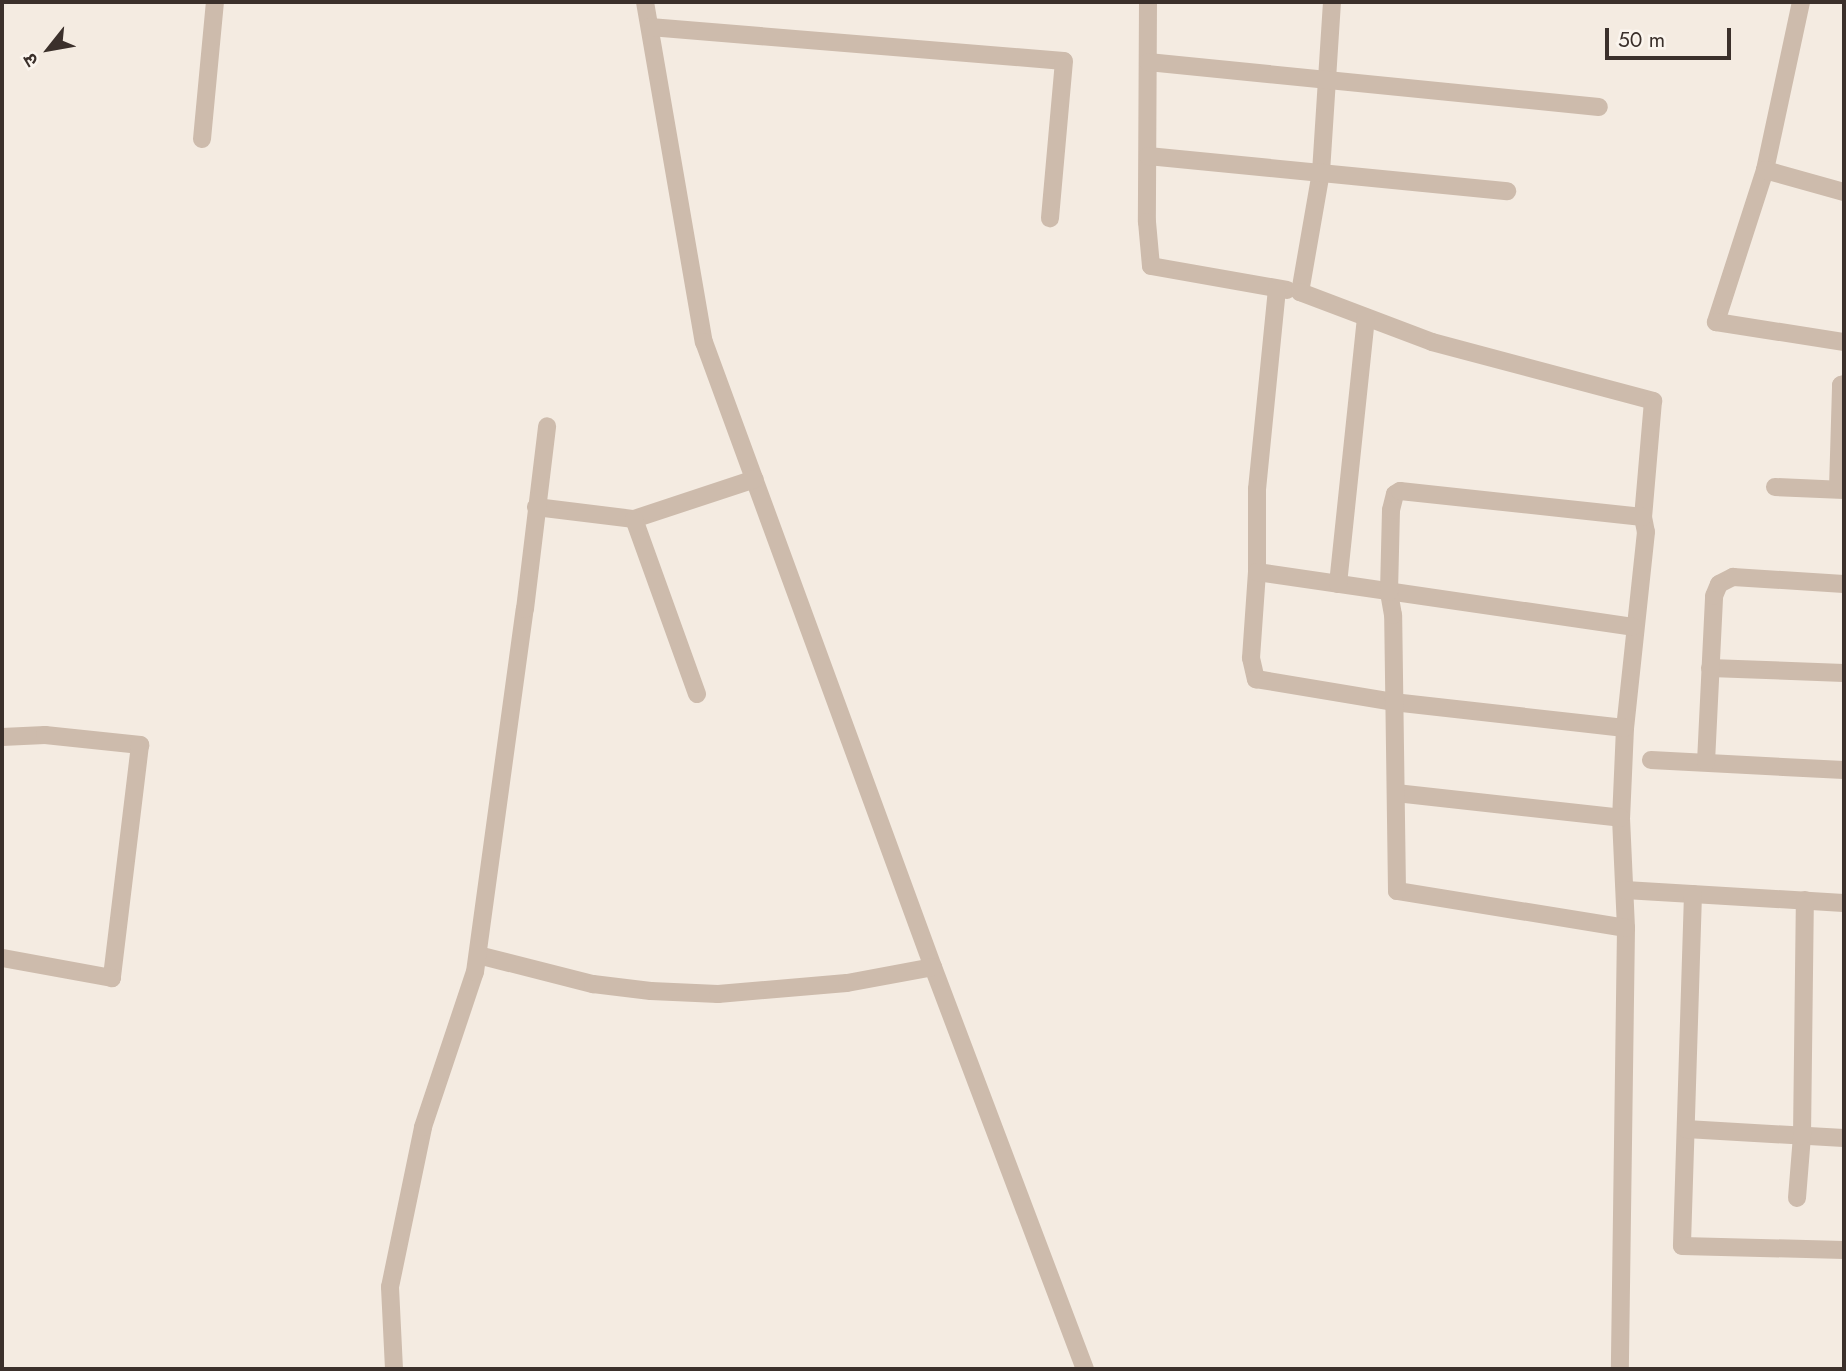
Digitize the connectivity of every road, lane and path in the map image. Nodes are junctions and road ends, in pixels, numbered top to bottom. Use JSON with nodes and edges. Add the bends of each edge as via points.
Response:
{"nodes":[{"id":1,"x":215,"y":2,"type":"edge"},
{"id":2,"x":645,"y":2,"type":"edge"},
{"id":3,"x":1148,"y":2,"type":"edge"},
{"id":4,"x":1332,"y":2,"type":"edge"},
{"id":5,"x":1801,"y":2,"type":"edge"},
{"id":6,"x":650,"y":27,"type":"junction"},
{"id":7,"x":1148,"y":62,"type":"junction"},
{"id":8,"x":1325,"y":82,"type":"junction"},
{"id":9,"x":1599,"y":107,"type":"dead end"},
{"id":10,"x":202,"y":139,"type":"dead end"},
{"id":11,"x":1147,"y":156,"type":"junction"},
{"id":12,"x":1765,"y":170,"type":"junction"},
{"id":13,"x":1321,"y":172,"type":"junction"},
{"id":14,"x":1507,"y":191,"type":"dead end"},
{"id":15,"x":1844,"y":192,"type":"edge"},
{"id":16,"x":1051,"y":218,"type":"dead end"},
{"id":17,"x":1277,"y":289,"type":"junction"},
{"id":18,"x":1300,"y":292,"type":"junction"},
{"id":19,"x":1366,"y":317,"type":"junction"},
{"id":20,"x":1844,"y":342,"type":"edge"},
{"id":21,"x":1844,"y":384,"type":"edge"},
{"id":22,"x":547,"y":426,"type":"dead end"},
{"id":23,"x":755,"y":479,"type":"junction"},
{"id":24,"x":1775,"y":487,"type":"dead end"},
{"id":25,"x":1841,"y":490,"type":"edge"},
{"id":26,"x":536,"y":507,"type":"junction"},
{"id":27,"x":1643,"y":517,"type":"junction"},
{"id":28,"x":634,"y":519,"type":"junction"},
{"id":29,"x":1257,"y":572,"type":"junction"},
{"id":30,"x":1338,"y":584,"type":"junction"},
{"id":31,"x":1844,"y":584,"type":"edge"},
{"id":32,"x":1389,"y":592,"type":"junction"},
{"id":33,"x":1633,"y":627,"type":"junction"},
{"id":34,"x":1710,"y":668,"type":"junction"},
{"id":35,"x":1844,"y":673,"type":"edge"},
{"id":36,"x":697,"y":694,"type":"dead end"},
{"id":37,"x":1393,"y":702,"type":"junction"},
{"id":38,"x":1625,"y":728,"type":"junction"},
{"id":39,"x":2,"y":737,"type":"edge"},
{"id":40,"x":1651,"y":760,"type":"dead end"},
{"id":41,"x":1706,"y":762,"type":"junction"},
{"id":42,"x":1844,"y":770,"type":"edge"},
{"id":43,"x":1396,"y":793,"type":"junction"},
{"id":44,"x":1621,"y":818,"type":"junction"},
{"id":45,"x":1625,"y":890,"type":"junction"},
{"id":46,"x":1693,"y":894,"type":"junction"},
{"id":47,"x":1805,"y":900,"type":"junction"},
{"id":48,"x":1844,"y":902,"type":"edge"},
{"id":49,"x":1626,"y":928,"type":"junction"},
{"id":50,"x":478,"y":955,"type":"junction"},
{"id":51,"x":2,"y":958,"type":"edge"},
{"id":52,"x":933,"y":967,"type":"junction"},
{"id":53,"x":1686,"y":1129,"type":"junction"},
{"id":54,"x":1802,"y":1136,"type":"junction"},
{"id":55,"x":1844,"y":1138,"type":"edge"},
{"id":56,"x":1797,"y":1198,"type":"dead end"},
{"id":57,"x":1844,"y":1250,"type":"edge"},
{"id":58,"x":394,"y":1369,"type":"edge"},
{"id":59,"x":1085,"y":1369,"type":"edge"},
{"id":60,"x":1620,"y":1369,"type":"edge"}],
"edges":[{"from":1,"to":10,"type":"street"},
{"from":2,"to":6,"type":"street"},
{"from":3,"to":7,"type":"street"},
{"from":4,"to":8,"type":"street"},
{"from":5,"to":12,"type":"street"},
{"from":6,"to":16,"type":"street","via":[[1063,61]]},
{"from":6,"to":23,"type":"street","via":[[704,342]]},
{"from":7,"to":8,"type":"street"},
{"from":7,"to":11,"type":"street"},
{"from":8,"to":9,"type":"street"},
{"from":8,"to":13,"type":"street"},
{"from":11,"to":13,"type":"street"},
{"from":11,"to":17,"type":"street","via":[[1151,266]]},
{"from":12,"to":15,"type":"street"},
{"from":12,"to":20,"type":"street","via":[[1716,322]]},
{"from":13,"to":14,"type":"street"},
{"from":13,"to":18,"type":"street"},
{"from":17,"to":18,"type":"street"},
{"from":17,"to":29,"type":"street","via":[[1257,489]]},
{"from":18,"to":19,"type":"street"},
{"from":19,"to":27,"type":"street","via":[[1432,342],[1653,401]]},
{"from":19,"to":30,"type":"street"},
{"from":21,"to":25,"type":"street"},
{"from":22,"to":26,"type":"street"},
{"from":23,"to":28,"type":"street"},
{"from":23,"to":52,"type":"street"},
{"from":24,"to":25,"type":"street"},
{"from":26,"to":28,"type":"street"},
{"from":26,"to":50,"type":"street"},
{"from":27,"to":32,"type":"street","via":[[1400,491],[1391,510]]},
{"from":27,"to":33,"type":"street","via":[[1646,532]]},
{"from":28,"to":36,"type":"street"},
{"from":29,"to":30,"type":"street"},
{"from":29,"to":37,"type":"street","via":[[1251,658],[1256,679]]},
{"from":30,"to":32,"type":"street"},
{"from":31,"to":34,"type":"street","via":[[1733,577],[1719,584],[1714,596]]},
{"from":32,"to":33,"type":"street"},
{"from":32,"to":37,"type":"street"},
{"from":33,"to":38,"type":"street"},
{"from":34,"to":35,"type":"street"},
{"from":34,"to":41,"type":"street"},
{"from":37,"to":38,"type":"street"},
{"from":37,"to":43,"type":"street"},
{"from":38,"to":44,"type":"street"},
{"from":39,"to":51,"type":"street","via":[[45,735],[140,745],[112,978]]},
{"from":40,"to":41,"type":"street"},
{"from":41,"to":42,"type":"street"},
{"from":43,"to":44,"type":"street"},
{"from":43,"to":49,"type":"street","via":[[1397,891]]},
{"from":44,"to":45,"type":"street"},
{"from":45,"to":46,"type":"street"},
{"from":45,"to":49,"type":"street"},
{"from":46,"to":47,"type":"street"},
{"from":46,"to":53,"type":"street"},
{"from":47,"to":48,"type":"street"},
{"from":47,"to":54,"type":"street"},
{"from":49,"to":60,"type":"street"},
{"from":50,"to":52,"type":"street","via":[[593,984],[705,993],[847,983]]},
{"from":50,"to":58,"type":"street","via":[[423,1127],[390,1287]]},
{"from":52,"to":59,"type":"street"},
{"from":53,"to":54,"type":"street"},
{"from":53,"to":57,"type":"street","via":[[1682,1246]]},
{"from":54,"to":55,"type":"street"},
{"from":54,"to":56,"type":"street"}]}
